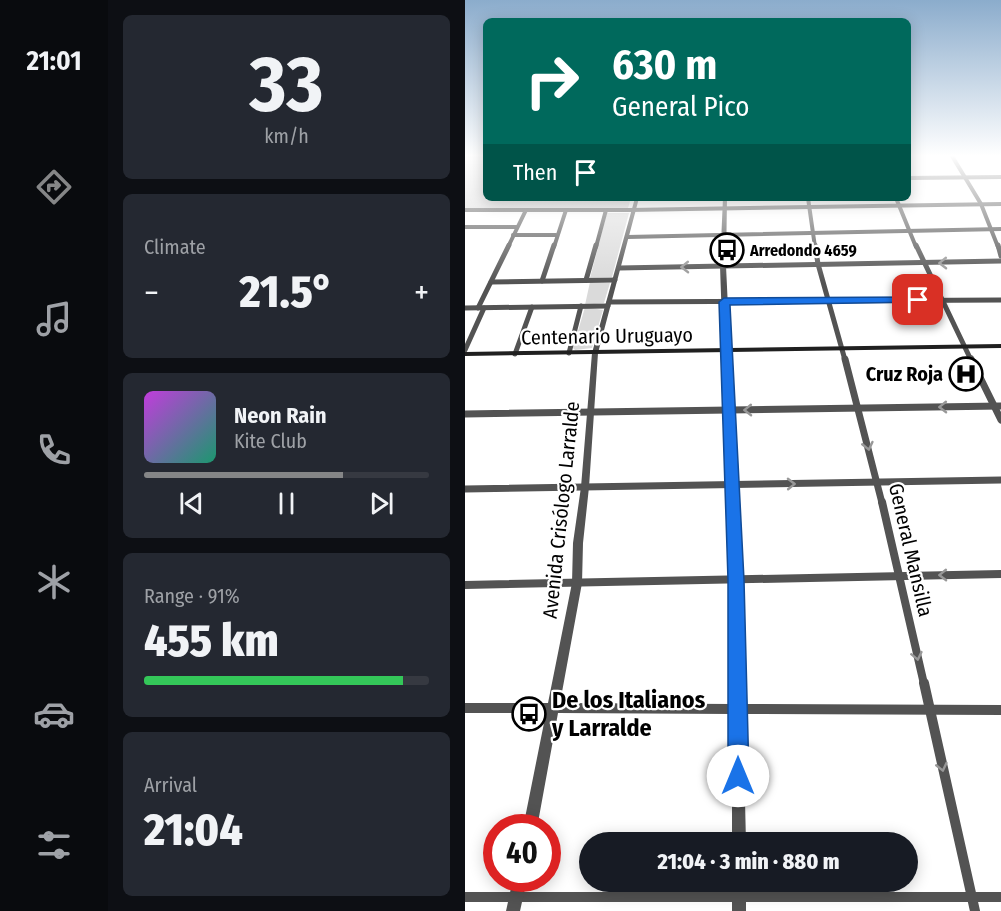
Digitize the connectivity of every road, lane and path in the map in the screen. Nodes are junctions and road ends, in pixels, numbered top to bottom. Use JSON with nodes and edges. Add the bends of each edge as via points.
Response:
{"nodes":[{"id":1,"x":980,"y":199,"type":"edge"},
{"id":2,"x":635,"y":201,"type":"edge"},
{"id":3,"x":725,"y":201,"type":"edge"},
{"id":4,"x":809,"y":201,"type":"edge"},
{"id":5,"x":897,"y":201,"type":"edge"},
{"id":6,"x":983,"y":204,"type":"junction"},
{"id":7,"x":1001,"y":204,"type":"edge"},
{"id":8,"x":899,"y":205,"type":"junction"},
{"id":9,"x":810,"y":207,"type":"junction"},
{"id":10,"x":725,"y":208,"type":"junction"},
{"id":11,"x":465,"y":211,"type":"edge"},
{"id":12,"x":525,"y":211,"type":"junction"},
{"id":13,"x":566,"y":211,"type":"junction"},
{"id":14,"x":605,"y":211,"type":"junction"},
{"id":15,"x":633,"y":211,"type":"junction"},
{"id":16,"x":465,"y":227,"type":"edge"},
{"id":17,"x":517,"y":227,"type":"junction"},
{"id":18,"x":995,"y":229,"type":"junction"},
{"id":19,"x":1001,"y":229,"type":"edge"},
{"id":20,"x":909,"y":231,"type":"junction"},
{"id":21,"x":814,"y":233,"type":"junction"},
{"id":22,"x":513,"y":235,"type":"junction"},
{"id":23,"x":556,"y":235,"type":"junction"},
{"id":24,"x":723,"y":235,"type":"junction"},
{"id":25,"x":627,"y":237,"type":"junction"},
{"id":26,"x":1001,"y":256,"type":"edge"},
{"id":27,"x":1001,"y":261,"type":"edge"},
{"id":28,"x":923,"y":263,"type":"junction"},
{"id":29,"x":818,"y":264,"type":"junction"},
{"id":30,"x":723,"y":266,"type":"junction"},
{"id":31,"x":619,"y":268,"type":"junction"},
{"id":32,"x":586,"y":280,"type":"junction"},
{"id":33,"x":615,"y":280,"type":"junction"},
{"id":34,"x":541,"y":281,"type":"junction"},
{"id":35,"x":491,"y":282,"type":"junction"},
{"id":36,"x":941,"y":300,"type":"junction"},
{"id":37,"x":1001,"y":300,"type":"edge"},
{"id":38,"x":828,"y":301,"type":"junction"},
{"id":39,"x":724,"y":302,"type":"junction"},
{"id":40,"x":608,"y":304,"type":"junction"},
{"id":41,"x":581,"y":306,"type":"junction"},
{"id":42,"x":532,"y":307,"type":"junction"},
{"id":43,"x":465,"y":308,"type":"edge"},
{"id":44,"x":481,"y":308,"type":"junction"},
{"id":45,"x":1001,"y":346,"type":"edge"},
{"id":46,"x":965,"y":347,"type":"junction"},
{"id":47,"x":842,"y":349,"type":"junction"},
{"id":48,"x":727,"y":351,"type":"junction"},
{"id":49,"x":465,"y":352,"type":"edge"},
{"id":50,"x":569,"y":353,"type":"junction"},
{"id":51,"x":595,"y":353,"type":"junction"},
{"id":52,"x":515,"y":354,"type":"junction"},
{"id":53,"x":998,"y":406,"type":"edge"},
{"id":54,"x":859,"y":408,"type":"junction"},
{"id":55,"x":729,"y":411,"type":"junction"},
{"id":56,"x":591,"y":412,"type":"junction"},
{"id":57,"x":467,"y":414,"type":"edge"},
{"id":58,"x":1001,"y":420,"type":"edge"},
{"id":59,"x":465,"y":422,"type":"edge"},
{"id":60,"x":1001,"y":480,"type":"edge"},
{"id":61,"x":876,"y":482,"type":"junction"},
{"id":62,"x":732,"y":484,"type":"junction"},
{"id":63,"x":585,"y":487,"type":"junction"},
{"id":64,"x":465,"y":489,"type":"edge"},
{"id":65,"x":1001,"y":574,"type":"edge"},
{"id":66,"x":900,"y":576,"type":"junction"},
{"id":67,"x":736,"y":580,"type":"junction"},
{"id":68,"x":577,"y":583,"type":"junction"},
{"id":69,"x":465,"y":585,"type":"edge"},
{"id":70,"x":465,"y":708,"type":"edge"},
{"id":71,"x":554,"y":708,"type":"junction"},
{"id":72,"x":738,"y":708,"type":"junction"},
{"id":73,"x":929,"y":710,"type":"junction"},
{"id":74,"x":1001,"y":710,"type":"edge"},
{"id":75,"x":533,"y":814,"type":"edge"},
{"id":76,"x":739,"y":832,"type":"edge"},
{"id":77,"x":972,"y":896,"type":"junction"},
{"id":78,"x":465,"y":897,"type":"edge"},
{"id":79,"x":1001,"y":897,"type":"edge"},
{"id":80,"x":515,"y":904,"type":"edge"},
{"id":81,"x":739,"y":904,"type":"edge"},
{"id":82,"x":975,"y":911,"type":"edge"}],
"edges":[{"from":1,"to":6,"type":"street"},
{"from":2,"to":15,"type":"street","name":"Avenida Crisólogo Larralde"},
{"from":3,"to":10,"type":"street"},
{"from":4,"to":9,"type":"street","name":"General Mansilla"},
{"from":5,"to":8,"type":"street"},
{"from":6,"to":7,"type":"street"},
{"from":6,"to":8,"type":"street"},
{"from":6,"to":18,"type":"street"},
{"from":8,"to":9,"type":"street"},
{"from":8,"to":20,"type":"street"},
{"from":9,"to":10,"type":"street"},
{"from":9,"to":21,"type":"street","name":"General Mansilla"},
{"from":10,"to":15,"type":"street"},
{"from":10,"to":24,"type":"street"},
{"from":11,"to":12,"type":"street"},
{"from":12,"to":13,"type":"street"},
{"from":12,"to":17,"type":"street"},
{"from":13,"to":14,"type":"street"},
{"from":13,"to":23,"type":"street"},
{"from":14,"to":15,"type":"street"},
{"from":14,"to":32,"type":"street"},
{"from":15,"to":25,"type":"street","name":"Avenida Crisólogo Larralde"},
{"from":16,"to":17,"type":"street"},
{"from":17,"to":22,"type":"street"},
{"from":18,"to":19,"type":"street"},
{"from":18,"to":20,"type":"street"},
{"from":18,"to":26,"type":"street"},
{"from":20,"to":21,"type":"street"},
{"from":20,"to":28,"type":"street"},
{"from":21,"to":24,"type":"street"},
{"from":21,"to":29,"type":"street","name":"General Mansilla"},
{"from":22,"to":23,"type":"street"},
{"from":22,"to":35,"type":"street"},
{"from":23,"to":34,"type":"street"},
{"from":24,"to":25,"type":"street"},
{"from":24,"to":30,"type":"street"},
{"from":25,"to":31,"type":"street","name":"Avenida Crisólogo Larralde"},
{"from":27,"to":28,"type":"street","one_way":true},
{"from":28,"to":29,"type":"street"},
{"from":28,"to":36,"type":"street"},
{"from":29,"to":30,"type":"street"},
{"from":29,"to":38,"type":"street","name":"General Mansilla"},
{"from":30,"to":31,"type":"street","one_way":true},
{"from":30,"to":39,"type":"street"},
{"from":31,"to":33,"type":"street","name":"Avenida Crisólogo Larralde"},
{"from":32,"to":33,"type":"street"},
{"from":32,"to":34,"type":"street"},
{"from":33,"to":40,"type":"street","name":"Avenida Crisólogo Larralde"},
{"from":34,"to":35,"type":"street"},
{"from":35,"to":44,"type":"street"},
{"from":36,"to":37,"type":"street"},
{"from":36,"to":38,"type":"street"},
{"from":36,"to":46,"type":"street"},
{"from":38,"to":39,"type":"street"},
{"from":38,"to":47,"type":"street","name":"General Mansilla"},
{"from":39,"to":40,"type":"street"},
{"from":39,"to":48,"type":"street"},
{"from":40,"to":41,"type":"street"},
{"from":40,"to":51,"type":"street","name":"Avenida Crisólogo Larralde"},
{"from":41,"to":42,"type":"street"},
{"from":41,"to":50,"type":"street"},
{"from":42,"to":44,"type":"street"},
{"from":42,"to":52,"type":"street"},
{"from":43,"to":44,"type":"street"},
{"from":44,"to":49,"type":"street"},
{"from":45,"to":46,"type":"main road","name":"Centenario Uruguayo"},
{"from":46,"to":47,"type":"main road","name":"Centenario Uruguayo"},
{"from":46,"to":53,"type":"street"},
{"from":47,"to":48,"type":"main road","name":"Centenario Uruguayo"},
{"from":47,"to":54,"type":"street","name":"General Mansilla"},
{"from":48,"to":51,"type":"main road","name":"Centenario Uruguayo"},
{"from":48,"to":55,"type":"street"},
{"from":49,"to":52,"type":"main road","name":"Centenario Uruguayo"},
{"from":50,"to":51,"type":"main road","name":"Centenario Uruguayo"},
{"from":50,"to":52,"type":"main road","name":"Centenario Uruguayo"},
{"from":51,"to":56,"type":"street","name":"Avenida Crisólogo Larralde"},
{"from":53,"to":54,"type":"street","one_way":true},
{"from":53,"to":58,"type":"street"},
{"from":54,"to":55,"type":"street","one_way":true},
{"from":54,"to":61,"type":"street","name":"General Mansilla","one_way":true},
{"from":55,"to":56,"type":"street"},
{"from":55,"to":62,"type":"street"},
{"from":56,"to":57,"type":"street"},
{"from":56,"to":63,"type":"street","name":"Avenida Crisólogo Larralde"},
{"from":57,"to":59,"type":"street"},
{"from":60,"to":61,"type":"street"},
{"from":62,"to":61,"type":"street","one_way":true},
{"from":61,"to":66,"type":"street","name":"General Mansilla"},
{"from":62,"to":63,"type":"street"},
{"from":62,"to":67,"type":"street"},
{"from":63,"to":64,"type":"street"},
{"from":63,"to":68,"type":"street","name":"Avenida Crisólogo Larralde"},
{"from":65,"to":66,"type":"street","one_way":true},
{"from":66,"to":67,"type":"street"},
{"from":66,"to":73,"type":"street","name":"General Mansilla","one_way":true},
{"from":67,"to":68,"type":"street"},
{"from":67,"to":72,"type":"street"},
{"from":68,"to":69,"type":"street"},
{"from":68,"to":71,"type":"street","name":"Avenida Crisólogo Larralde"},
{"from":70,"to":71,"type":"street"},
{"from":71,"to":72,"type":"street"},
{"from":71,"to":75,"type":"street","name":"Avenida Crisólogo Larralde"},
{"from":72,"to":73,"type":"street"},
{"from":72,"to":76,"type":"street"},
{"from":73,"to":74,"type":"street"},
{"from":73,"to":77,"type":"street","name":"General Mansilla","one_way":true},
{"from":77,"to":79,"type":"street"},
{"from":77,"to":81,"type":"street"},
{"from":77,"to":82,"type":"street","name":"General Mansilla"},
{"from":78,"to":80,"type":"street"},
{"from":80,"to":81,"type":"street"}]}
